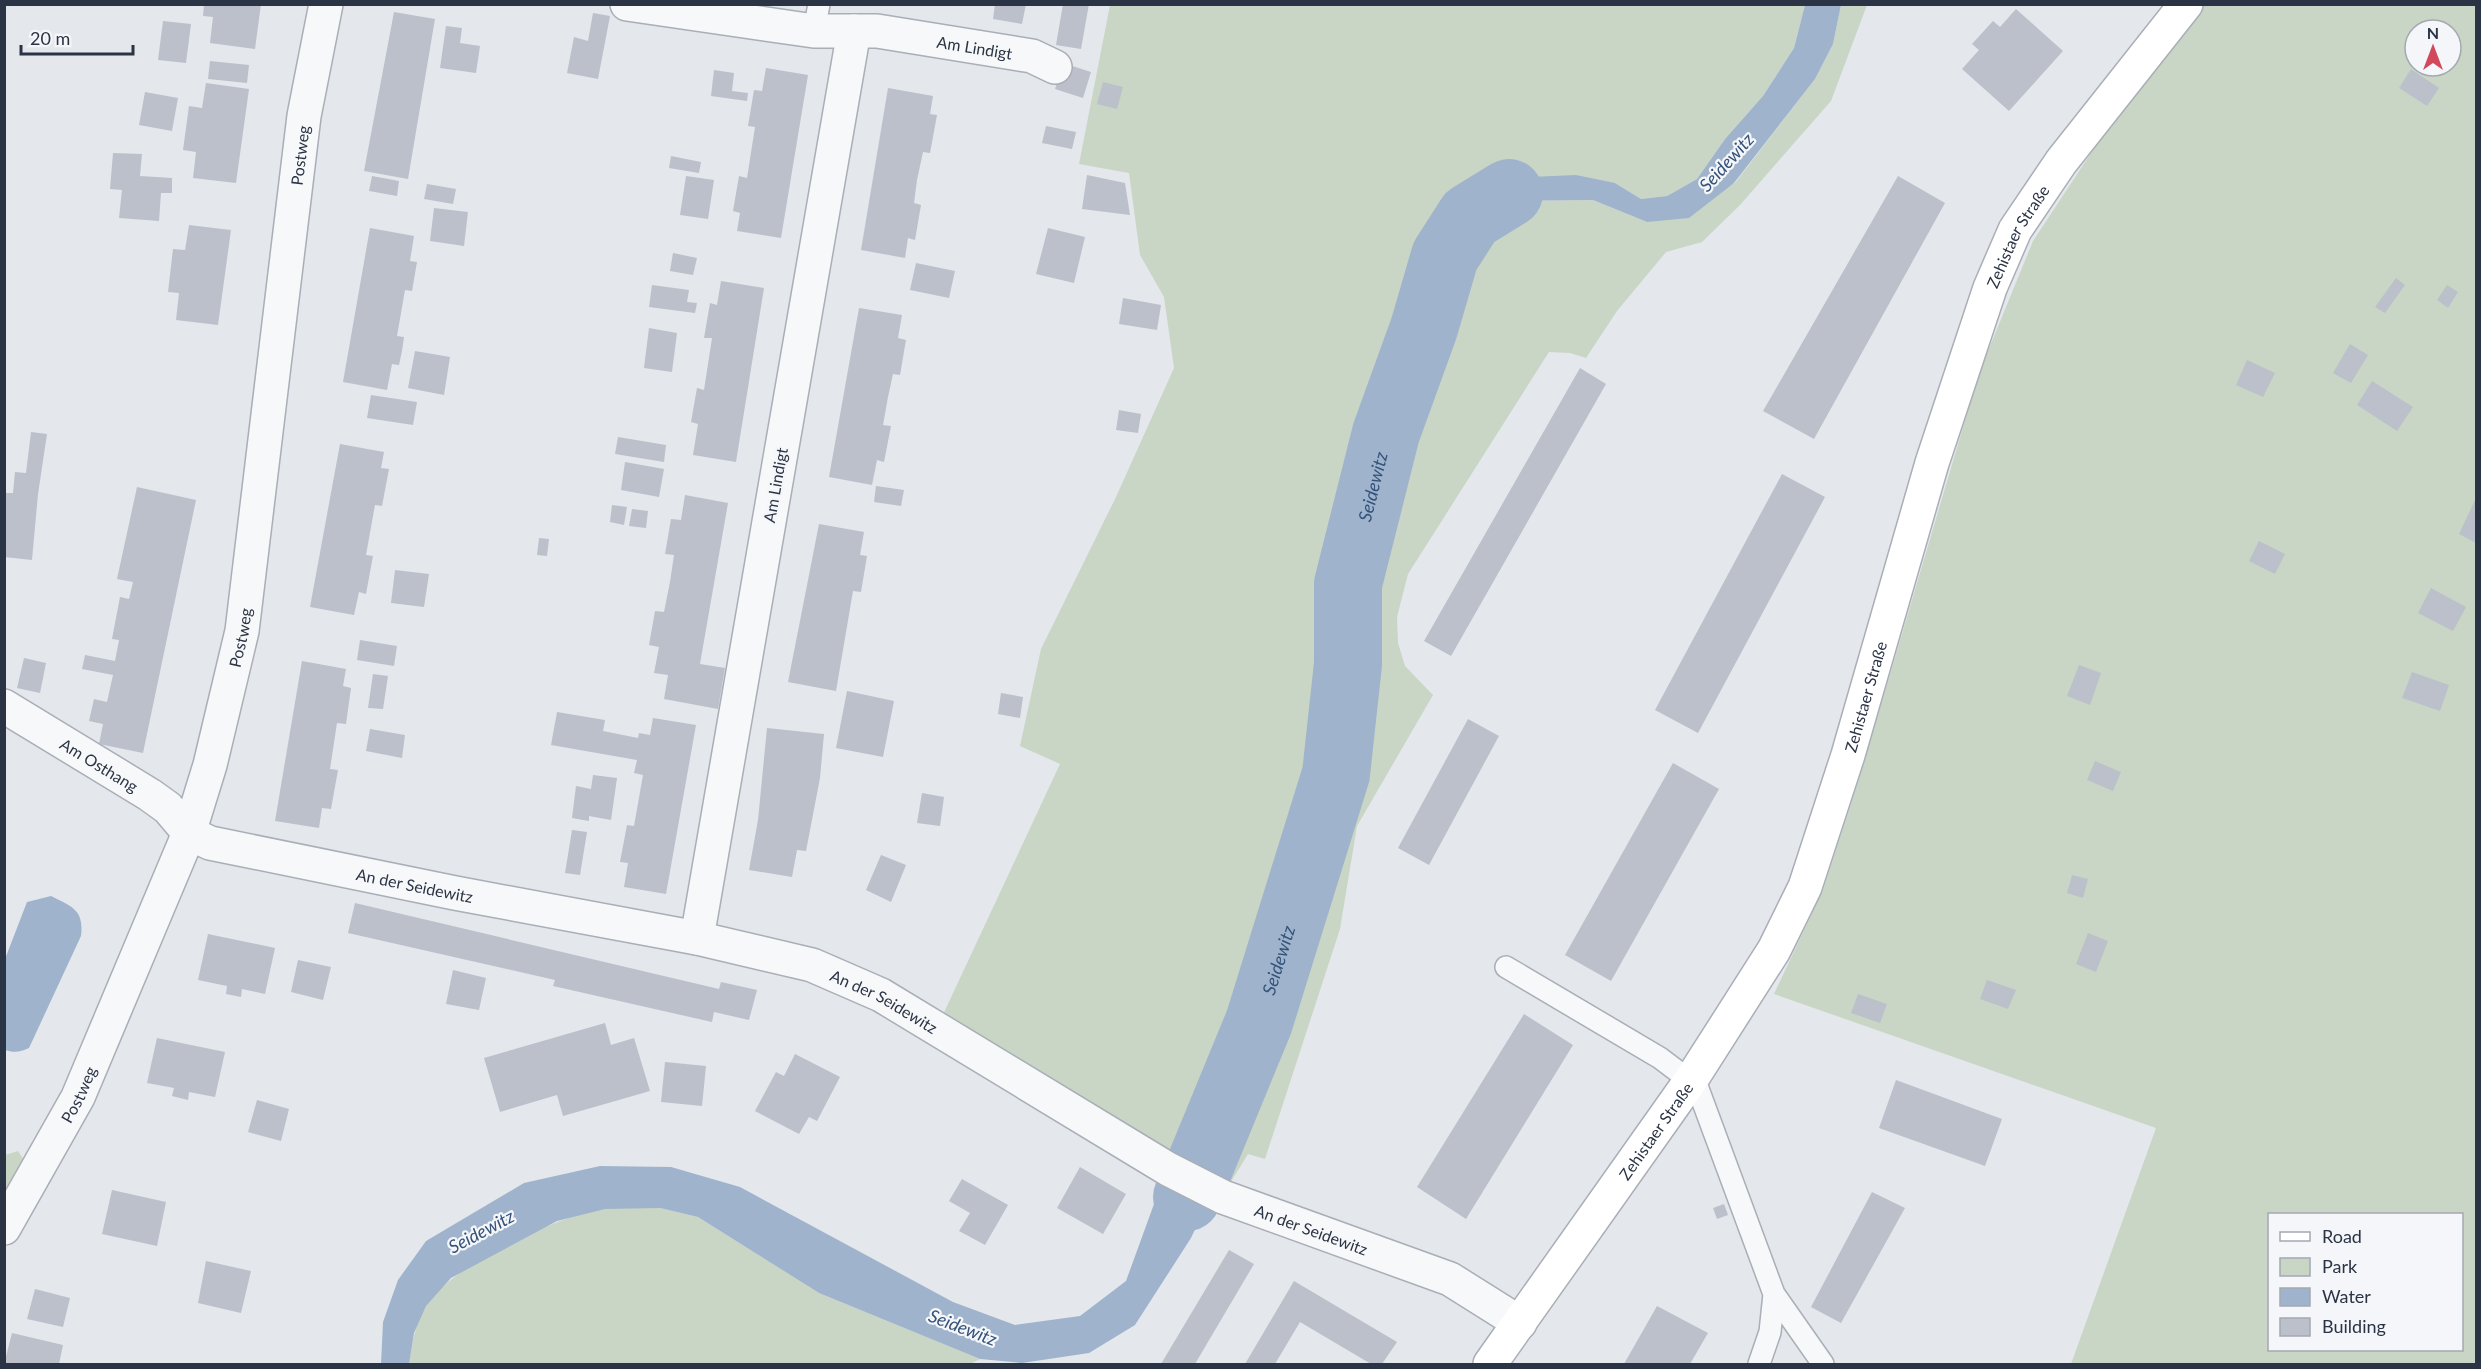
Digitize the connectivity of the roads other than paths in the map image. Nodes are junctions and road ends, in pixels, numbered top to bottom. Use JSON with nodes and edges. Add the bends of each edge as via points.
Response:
{"nodes":[{"id":1,"x":326,"y":4,"type":"edge"},
{"id":2,"x":627,"y":4,"type":"edge"},
{"id":3,"x":2186,"y":4,"type":"edge"},
{"id":4,"x":659,"y":7,"type":"edge"},
{"id":5,"x":817,"y":18,"type":"edge"},
{"id":6,"x":854,"y":31,"type":"junction"},
{"id":7,"x":1055,"y":67,"type":"dead end"},
{"id":8,"x":4,"y":705,"type":"edge"},
{"id":9,"x":189,"y":833,"type":"junction"},
{"id":10,"x":696,"y":938,"type":"junction"},
{"id":11,"x":1506,"y":967,"type":"dead end"},
{"id":12,"x":1691,"y":1080,"type":"junction"},
{"id":13,"x":4,"y":1228,"type":"edge"},
{"id":14,"x":1774,"y":1294,"type":"junction"},
{"id":15,"x":1520,"y":1323,"type":"junction"},
{"id":16,"x":1490,"y":1365,"type":"edge"},
{"id":17,"x":1759,"y":1365,"type":"edge"},
{"id":18,"x":1823,"y":1365,"type":"edge"}],
"edges":[{"from":1,"to":9,"type":"street","name":"Postweg","via":[[304,116],[242,631],[210,765]]},
{"from":2,"to":4,"type":"street","name":"Am Lindigt"},
{"from":3,"to":12,"type":"main road","name":"Zehistaer Straße","via":[[2061,162],[2015,230],[1990,288],[1932,463],[1848,754],[1805,886],[1757,980]]},
{"from":4,"to":5,"type":"street","name":"Am Lindigt"},
{"from":5,"to":6,"type":"street","name":"Am Lindigt"},
{"from":6,"to":7,"type":"street","name":"Am Lindigt","via":[[877,31],[1032,56]]},
{"from":6,"to":10,"type":"street","name":"Am Lindigt"},
{"from":8,"to":9,"type":"street","name":"Am Osthang","via":[[150,795],[168,808]]},
{"from":9,"to":10,"type":"street","name":"An der Seidewitz","via":[[210,843]]},
{"from":9,"to":13,"type":"street","name":"Postweg","via":[[78,1097]]},
{"from":10,"to":15,"type":"street","name":"An der Seidewitz","via":[[812,965],[881,995],[1168,1169],[1223,1197],[1450,1280]]},
{"from":11,"to":12,"type":"lane"},
{"from":12,"to":14,"type":"lane","via":[[1715,1129]]},
{"from":12,"to":15,"type":"main road","name":"Zehistaer Straße"},
{"from":14,"to":17,"type":"lane","via":[[1770,1332]]},
{"from":14,"to":18,"type":"lane"},
{"from":15,"to":16,"type":"main road","name":"Zehistaer Straße"}]}
